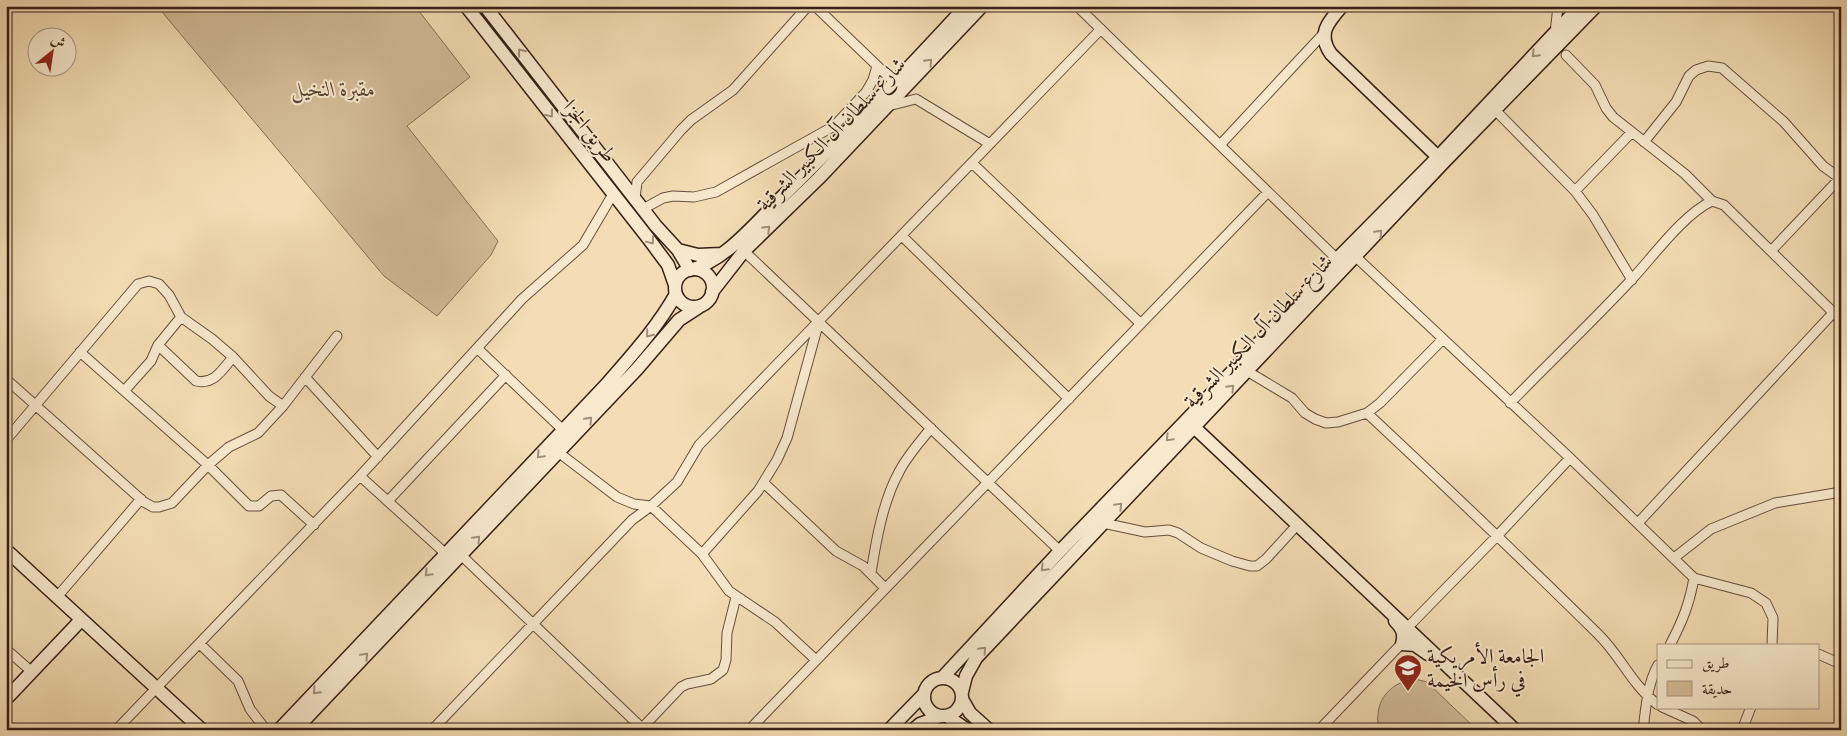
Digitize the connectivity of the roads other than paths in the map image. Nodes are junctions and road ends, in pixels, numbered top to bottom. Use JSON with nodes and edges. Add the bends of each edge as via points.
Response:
{"nodes":[{"id":1,"x":466,"y":6,"type":"edge"},
{"id":2,"x":485,"y":6,"type":"edge"},
{"id":3,"x":808,"y":6,"type":"edge"},
{"id":4,"x":815,"y":6,"type":"edge"},
{"id":5,"x":966,"y":6,"type":"edge"},
{"id":6,"x":982,"y":6,"type":"edge"},
{"id":7,"x":1078,"y":6,"type":"edge"},
{"id":8,"x":1342,"y":6,"type":"edge"},
{"id":9,"x":1558,"y":6,"type":"edge"},
{"id":10,"x":1580,"y":6,"type":"edge"},
{"id":11,"x":1596,"y":6,"type":"edge"},
{"id":12,"x":1100,"y":28,"type":"junction"},
{"id":13,"x":484,"y":29,"type":"junction"},
{"id":14,"x":1325,"y":32,"type":"junction"},
{"id":15,"x":1555,"y":33,"type":"junction"},
{"id":16,"x":1566,"y":55,"type":"dead end"},
{"id":17,"x":877,"y":66,"type":"junction"},
{"id":18,"x":539,"y":75,"type":"junction"},
{"id":19,"x":912,"y":81,"type":"junction"},
{"id":20,"x":894,"y":82,"type":"junction"},
{"id":21,"x":916,"y":99,"type":"junction"},
{"id":22,"x":887,"y":106,"type":"junction"},
{"id":23,"x":1496,"y":111,"type":"junction"},
{"id":24,"x":1632,"y":132,"type":"junction"},
{"id":25,"x":1644,"y":142,"type":"junction"},
{"id":26,"x":990,"y":144,"type":"junction"},
{"id":27,"x":1220,"y":145,"type":"junction"},
{"id":28,"x":1438,"y":157,"type":"junction"},
{"id":29,"x":972,"y":163,"type":"junction"},
{"id":30,"x":1840,"y":178,"type":"edge"},
{"id":31,"x":622,"y":182,"type":"junction"},
{"id":32,"x":637,"y":182,"type":"junction"},
{"id":33,"x":1575,"y":191,"type":"junction"},
{"id":34,"x":1268,"y":192,"type":"junction"},
{"id":35,"x":613,"y":194,"type":"junction"},
{"id":36,"x":635,"y":199,"type":"junction"},
{"id":37,"x":1712,"y":201,"type":"junction"},
{"id":38,"x":643,"y":209,"type":"junction"},
{"id":39,"x":902,"y":236,"type":"junction"},
{"id":40,"x":678,"y":250,"type":"junction"},
{"id":41,"x":744,"y":251,"type":"junction"},
{"id":42,"x":1771,"y":252,"type":"junction"},
{"id":43,"x":724,"y":254,"type":"junction"},
{"id":44,"x":1356,"y":257,"type":"junction"},
{"id":45,"x":1337,"y":259,"type":"junction"},
{"id":46,"x":690,"y":270,"type":"junction"},
{"id":47,"x":1632,"y":280,"type":"junction"},
{"id":48,"x":676,"y":289,"type":"junction"},
{"id":49,"x":712,"y":292,"type":"junction"},
{"id":50,"x":698,"y":306,"type":"junction"},
{"id":51,"x":1833,"y":313,"type":"junction"},
{"id":52,"x":181,"y":317,"type":"junction"},
{"id":53,"x":1841,"y":320,"type":"edge"},
{"id":54,"x":819,"y":322,"type":"junction"},
{"id":55,"x":1142,"y":324,"type":"junction"},
{"id":56,"x":337,"y":336,"type":"dead end"},
{"id":57,"x":1442,"y":340,"type":"junction"},
{"id":58,"x":158,"y":345,"type":"junction"},
{"id":59,"x":478,"y":348,"type":"junction"},
{"id":60,"x":80,"y":352,"type":"junction"},
{"id":61,"x":233,"y":357,"type":"junction"},
{"id":62,"x":1247,"y":371,"type":"junction"},
{"id":63,"x":506,"y":375,"type":"junction"},
{"id":64,"x":304,"y":377,"type":"junction"},
{"id":65,"x":6,"y":379,"type":"edge"},
{"id":66,"x":125,"y":390,"type":"junction"},
{"id":67,"x":1069,"y":399,"type":"junction"},
{"id":68,"x":1510,"y":403,"type":"junction"},
{"id":69,"x":35,"y":404,"type":"junction"},
{"id":70,"x":283,"y":406,"type":"junction"},
{"id":71,"x":1367,"y":413,"type":"junction"},
{"id":72,"x":1194,"y":427,"type":"junction"},
{"id":73,"x":931,"y":428,"type":"junction"},
{"id":74,"x":563,"y":430,"type":"junction"},
{"id":75,"x":6,"y":440,"type":"edge"},
{"id":76,"x":558,"y":452,"type":"junction"},
{"id":77,"x":378,"y":457,"type":"junction"},
{"id":78,"x":1570,"y":458,"type":"junction"},
{"id":79,"x":208,"y":465,"type":"junction"},
{"id":80,"x":360,"y":476,"type":"junction"},
{"id":81,"x":988,"y":482,"type":"junction"},
{"id":82,"x":764,"y":483,"type":"junction"},
{"id":83,"x":1841,"y":492,"type":"edge"},
{"id":84,"x":141,"y":499,"type":"junction"},
{"id":85,"x":388,"y":501,"type":"junction"},
{"id":86,"x":651,"y":506,"type":"junction"},
{"id":87,"x":1103,"y":523,"type":"junction"},
{"id":88,"x":1638,"y":523,"type":"junction"},
{"id":89,"x":1298,"y":524,"type":"junction"},
{"id":90,"x":314,"y":525,"type":"junction"},
{"id":91,"x":1498,"y":535,"type":"junction"},
{"id":92,"x":6,"y":550,"type":"edge"},
{"id":93,"x":1060,"y":551,"type":"junction"},
{"id":94,"x":446,"y":554,"type":"junction"},
{"id":95,"x":702,"y":554,"type":"junction"},
{"id":96,"x":462,"y":555,"type":"junction"},
{"id":97,"x":1674,"y":558,"type":"junction"},
{"id":98,"x":871,"y":573,"type":"junction"},
{"id":99,"x":1694,"y":578,"type":"junction"},
{"id":100,"x":886,"y":588,"type":"junction"},
{"id":101,"x":57,"y":597,"type":"junction"},
{"id":102,"x":736,"y":597,"type":"junction"},
{"id":103,"x":1381,"y":602,"type":"junction"},
{"id":104,"x":81,"y":620,"type":"junction"},
{"id":105,"x":533,"y":622,"type":"junction"},
{"id":106,"x":1410,"y":629,"type":"junction"},
{"id":107,"x":200,"y":644,"type":"junction"},
{"id":108,"x":1402,"y":644,"type":"junction"},
{"id":109,"x":1671,"y":644,"type":"edge"},
{"id":110,"x":1774,"y":644,"type":"edge"},
{"id":111,"x":6,"y":649,"type":"edge"},
{"id":112,"x":1820,"y":655,"type":"edge"},
{"id":113,"x":816,"y":660,"type":"junction"},
{"id":114,"x":1841,"y":664,"type":"edge"},
{"id":115,"x":1657,"y":667,"type":"edge"},
{"id":116,"x":32,"y":672,"type":"junction"},
{"id":117,"x":1455,"y":672,"type":"junction"},
{"id":118,"x":942,"y":678,"type":"junction"},
{"id":119,"x":156,"y":688,"type":"junction"},
{"id":120,"x":924,"y":694,"type":"junction"},
{"id":121,"x":962,"y":695,"type":"junction"},
{"id":122,"x":1647,"y":696,"type":"junction"},
{"id":123,"x":6,"y":699,"type":"edge"},
{"id":124,"x":1657,"y":704,"type":"edge"},
{"id":125,"x":1664,"y":708,"type":"edge"},
{"id":126,"x":1751,"y":708,"type":"edge"},
{"id":127,"x":944,"y":716,"type":"junction"},
{"id":128,"x":302,"y":727,"type":"edge"},
{"id":129,"x":643,"y":729,"type":"edge"},
{"id":130,"x":116,"y":730,"type":"edge"},
{"id":131,"x":202,"y":730,"type":"edge"},
{"id":132,"x":266,"y":730,"type":"edge"},
{"id":133,"x":279,"y":730,"type":"edge"},
{"id":134,"x":432,"y":730,"type":"edge"},
{"id":135,"x":749,"y":730,"type":"edge"},
{"id":136,"x":890,"y":730,"type":"edge"},
{"id":137,"x":913,"y":730,"type":"edge"},
{"id":138,"x":967,"y":730,"type":"edge"},
{"id":139,"x":989,"y":730,"type":"edge"},
{"id":140,"x":1319,"y":730,"type":"edge"},
{"id":141,"x":1515,"y":730,"type":"edge"},
{"id":142,"x":1642,"y":730,"type":"edge"},
{"id":143,"x":1702,"y":730,"type":"edge"},
{"id":144,"x":1742,"y":730,"type":"edge"}],
"edges":[{"from":1,"to":13,"type":"main road","name":"طريق الجزا"},
{"from":18,"to":2,"type":"main road","name":"طريق الجزا","one_way":true},
{"from":3,"to":32,"type":"street","via":[[727,97],[691,120]]},
{"from":4,"to":17,"type":"street"},
{"from":5,"to":20,"type":"main road","name":"شارع سلطان آل الكبير الشرقية"},
{"from":19,"to":6,"type":"main road","name":"شارع سلطان آل الكبير الشرقية","one_way":true},
{"from":7,"to":12,"type":"street"},
{"from":8,"to":14,"type":"main road"},
{"from":9,"to":15,"type":"street"},
{"from":10,"to":15,"type":"main road","name":"شارع سلطان آل الكبير الشرقية"},
{"from":11,"to":23,"type":"main road","name":"شارع سلطان آل الكبير الشرقية"},
{"from":12,"to":26,"type":"street"},
{"from":12,"to":27,"type":"street"},
{"from":13,"to":18,"type":"main road","via":[[530,83],[536,85]]},
{"from":13,"to":35,"type":"main road","name":"طريق الجزا","one_way":true},
{"from":14,"to":27,"type":"street"},
{"from":14,"to":28,"type":"main road","via":[[1326,48],[1331,54]]},
{"from":15,"to":28,"type":"main road","name":"شارع سلطان آل الكبير الشرقية","one_way":true},
{"from":16,"to":24,"type":"street","via":[[1595,85],[1613,117]]},
{"from":17,"to":20,"type":"street"},
{"from":17,"to":38,"type":"street","via":[[866,92],[834,126],[716,192],[663,198]]},
{"from":18,"to":31,"type":"main road","name":"طريق الجزا"},
{"from":19,"to":21,"type":"street"},
{"from":19,"to":22,"type":"main road","name":"شارع سلطان آل الكبير الشرقية"},
{"from":20,"to":43,"type":"main road","name":"شارع سلطان آل الكبير الشرقية"},
{"from":21,"to":22,"type":"street"},
{"from":21,"to":26,"type":"street"},
{"from":41,"to":22,"type":"main road","name":"شارع سلطان آل الكبير الشرقية","one_way":true},
{"from":23,"to":33,"type":"street"},
{"from":44,"to":23,"type":"main road","name":"شارع سلطان آل الكبير الشرقية","one_way":true},
{"from":24,"to":25,"type":"street"},
{"from":24,"to":33,"type":"street"},
{"from":25,"to":30,"type":"street","via":[[1676,102],[1689,76],[1708,66],[1722,68],[1784,122],[1819,162]]},
{"from":25,"to":37,"type":"street","via":[[1685,174]]},
{"from":26,"to":29,"type":"street"},
{"from":27,"to":34,"type":"street"},
{"from":28,"to":45,"type":"main road","name":"شارع سلطان آل الكبير الشرقية"},
{"from":29,"to":39,"type":"street"},
{"from":29,"to":55,"type":"street"},
{"from":30,"to":42,"type":"street"},
{"from":31,"to":32,"type":"street"},
{"from":31,"to":36,"type":"main road","name":"طريق الجزا"},
{"from":32,"to":36,"type":"street"},
{"from":33,"to":47,"type":"street"},
{"from":34,"to":45,"type":"street"},
{"from":34,"to":55,"type":"street"},
{"from":35,"to":48,"type":"main road","name":"طريق الجزا","one_way":true,"via":[[668,265]]},
{"from":35,"to":59,"type":"street","via":[[583,245],[522,299]]},
{"from":36,"to":38,"type":"main road","name":"طريق الجزا"},
{"from":37,"to":42,"type":"street","via":[[1724,206]]},
{"from":37,"to":47,"type":"street","via":[[1689,218]]},
{"from":38,"to":40,"type":"main road","name":"طريق الجزا"},
{"from":39,"to":54,"type":"street"},
{"from":39,"to":67,"type":"street"},
{"from":40,"to":43,"type":"main road","via":[[698,256]]},
{"from":40,"to":46,"type":"main road","name":"طريق الجزا"},
{"from":41,"to":49,"type":"main road","name":"شارع سلطان آل الكبير الشرقية"},
{"from":41,"to":54,"type":"street"},
{"from":42,"to":51,"type":"street"},
{"from":43,"to":46,"type":"main road","name":"شارع سلطان آل الكبير الشرقية","via":[[703,267]]},
{"from":44,"to":57,"type":"street"},
{"from":44,"to":62,"type":"main road","name":"شارع سلطان آل الكبير الشرقية"},
{"from":45,"to":93,"type":"main road","name":"شارع سلطان آل الكبير الشرقية","one_way":true},
{"from":46,"to":48,"type":"main road","via":[[680,275]]},
{"from":46,"to":49,"type":"main road","via":[[702,271],[708,276]]},
{"from":47,"to":68,"type":"street"},
{"from":48,"to":50,"type":"main road","via":[[678,298],[685,305]]},
{"from":48,"to":74,"type":"main road","one_way":true,"via":[[650,334]]},
{"from":49,"to":50,"type":"main road","via":[[706,303]]},
{"from":76,"to":50,"type":"main road","one_way":true,"via":[[680,320]]},
{"from":51,"to":53,"type":"street"},
{"from":51,"to":88,"type":"street"},
{"from":52,"to":58,"type":"street"},
{"from":52,"to":60,"type":"street","via":[[170,295],[159,284],[149,281],[138,284]]},
{"from":52,"to":61,"type":"street"},
{"from":54,"to":73,"type":"street"},
{"from":54,"to":82,"type":"street","via":[[787,438]]},
{"from":54,"to":86,"type":"street","via":[[698,445],[677,482]]},
{"from":55,"to":67,"type":"street"},
{"from":56,"to":64,"type":"street"},
{"from":57,"to":68,"type":"street"},
{"from":57,"to":71,"type":"street"},
{"from":58,"to":61,"type":"street","via":[[196,381],[204,383],[213,380]]},
{"from":58,"to":66,"type":"street","via":[[151,361]]},
{"from":59,"to":63,"type":"street"},
{"from":59,"to":77,"type":"street"},
{"from":60,"to":66,"type":"street"},
{"from":60,"to":69,"type":"street"},
{"from":61,"to":70,"type":"street","via":[[269,396]]},
{"from":62,"to":71,"type":"street","via":[[1292,398],[1315,420],[1338,422]]},
{"from":72,"to":62,"type":"main road","name":"شارع سلطان آل الكبير الشرقية","one_way":true},
{"from":63,"to":74,"type":"street"},
{"from":63,"to":85,"type":"street"},
{"from":64,"to":70,"type":"street"},
{"from":64,"to":77,"type":"street"},
{"from":65,"to":69,"type":"street"},
{"from":66,"to":79,"type":"street"},
{"from":67,"to":81,"type":"street"},
{"from":68,"to":78,"type":"street"},
{"from":69,"to":75,"type":"street"},
{"from":69,"to":84,"type":"street"},
{"from":70,"to":79,"type":"street","via":[[258,433],[229,447]]},
{"from":71,"to":91,"type":"street"},
{"from":87,"to":72,"type":"main road","name":"شارع سلطان آل الكبير الشرقية","one_way":true},
{"from":72,"to":89,"type":"main road"},
{"from":73,"to":81,"type":"street"},
{"from":73,"to":98,"type":"street","via":[[905,462],[892,486]]},
{"from":74,"to":94,"type":"main road","one_way":true},
{"from":76,"to":86,"type":"street","via":[[617,497]]},
{"from":96,"to":76,"type":"main road","one_way":true},
{"from":77,"to":80,"type":"street"},
{"from":78,"to":88,"type":"street"},
{"from":78,"to":91,"type":"street"},
{"from":79,"to":84,"type":"street","via":[[166,506],[153,506]]},
{"from":79,"to":90,"type":"street","via":[[249,506],[258,506],[271,496],[280,494]]},
{"from":80,"to":85,"type":"street"},
{"from":80,"to":90,"type":"street"},
{"from":81,"to":93,"type":"street"},
{"from":81,"to":100,"type":"street"},
{"from":82,"to":95,"type":"street"},
{"from":82,"to":98,"type":"street","via":[[836,550]]},
{"from":83,"to":97,"type":"street","via":[[1775,502],[1711,529]]},
{"from":84,"to":101,"type":"street"},
{"from":85,"to":94,"type":"street"},
{"from":86,"to":95,"type":"street"},
{"from":86,"to":105,"type":"street","via":[[632,520]]},
{"from":87,"to":89,"type":"street","via":[[1145,532],[1174,531],[1201,548],[1250,566],[1257,566],[1266,559]]},
{"from":121,"to":87,"type":"main road","name":"شارع سلطان آل الكبير الشرقية","one_way":true,"via":[[966,676],[976,658]]},
{"from":88,"to":97,"type":"street"},
{"from":89,"to":103,"type":"main road"},
{"from":90,"to":107,"type":"street"},
{"from":91,"to":106,"type":"street"},
{"from":91,"to":122,"type":"street","via":[[1603,638],[1630,678]]},
{"from":92,"to":101,"type":"main road"},
{"from":93,"to":118,"type":"main road","name":"شارع سلطان آل الكبير الشرقية","one_way":true},
{"from":94,"to":133,"type":"main road","one_way":true},
{"from":95,"to":102,"type":"street"},
{"from":96,"to":105,"type":"street"},
{"from":128,"to":96,"type":"main road","one_way":true},
{"from":97,"to":99,"type":"street"},
{"from":98,"to":100,"type":"street"},
{"from":99,"to":109,"type":"street","via":[[1690,602]]},
{"from":99,"to":110,"type":"street","via":[[1751,593],[1766,603],[1773,618]]},
{"from":100,"to":113,"type":"street"},
{"from":101,"to":104,"type":"main road"},
{"from":102,"to":113,"type":"street","via":[[775,622]]},
{"from":102,"to":129,"type":"street","via":[[727,632],[723,670],[711,679],[681,687]]},
{"from":103,"to":106,"type":"main road"},
{"from":103,"to":108,"type":"main road","via":[[1401,628]]},
{"from":104,"to":116,"type":"main road"},
{"from":104,"to":119,"type":"main road"},
{"from":105,"to":129,"type":"street"},
{"from":105,"to":134,"type":"street"},
{"from":106,"to":108,"type":"street"},
{"from":106,"to":117,"type":"main road"},
{"from":107,"to":119,"type":"street"},
{"from":107,"to":132,"type":"street","via":[[238,681],[250,709]]},
{"from":108,"to":117,"type":"main road","via":[[1420,647]]},
{"from":108,"to":140,"type":"street"},
{"from":111,"to":116,"type":"street"},
{"from":112,"to":114,"type":"street"},
{"from":113,"to":135,"type":"street"},
{"from":115,"to":122,"type":"street"},
{"from":116,"to":123,"type":"main road"},
{"from":117,"to":141,"type":"main road"},
{"from":118,"to":120,"type":"main road","via":[[930,683]]},
{"from":118,"to":121,"type":"main road","via":[[955,682]]},
{"from":119,"to":130,"type":"street"},
{"from":119,"to":131,"type":"main road"},
{"from":120,"to":127,"type":"main road","via":[[930,711]]},
{"from":120,"to":136,"type":"main road"},
{"from":121,"to":127,"type":"main road","via":[[958,710]]},
{"from":121,"to":139,"type":"main road","via":[[970,712]]},
{"from":122,"to":124,"type":"street"},
{"from":122,"to":142,"type":"street"},
{"from":125,"to":143,"type":"street","via":[[1693,721]]},
{"from":126,"to":144,"type":"street"},
{"from":127,"to":137,"type":"main road","via":[[920,724]]},
{"from":127,"to":138,"type":"main road"}]}
